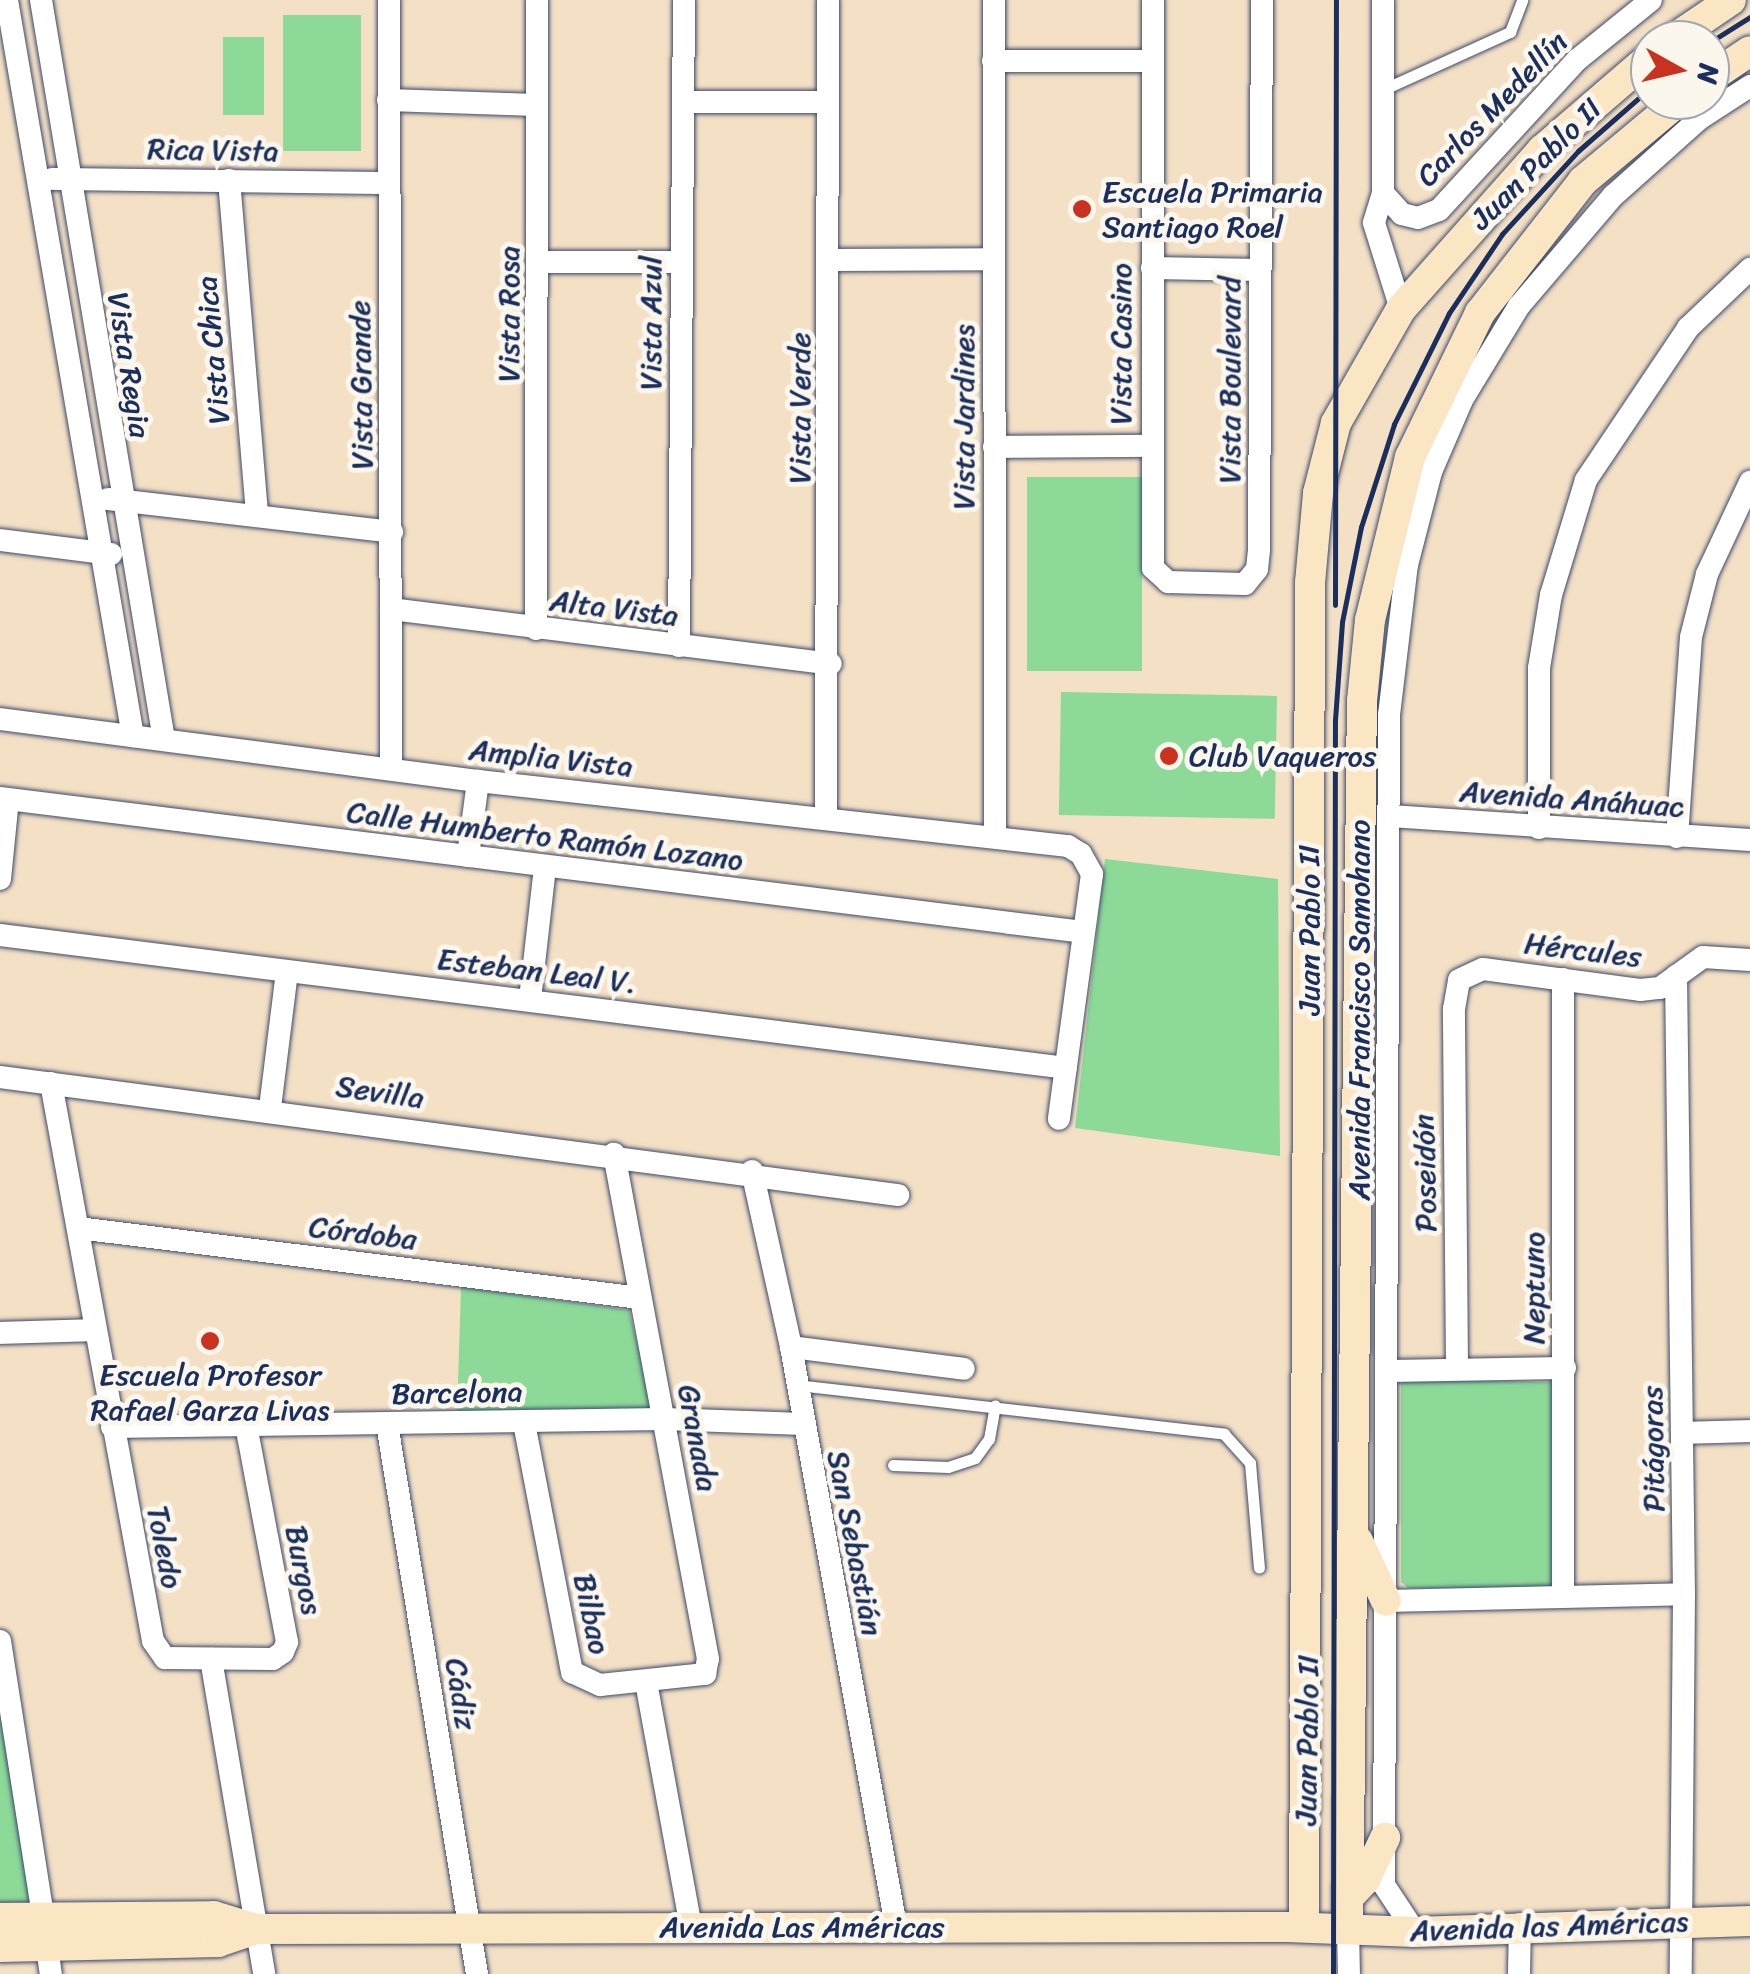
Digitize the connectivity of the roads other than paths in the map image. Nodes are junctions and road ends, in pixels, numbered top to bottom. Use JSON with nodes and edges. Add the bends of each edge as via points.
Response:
{"nodes":[{"id":1,"x":7,"y":0,"type":"edge"},
{"id":2,"x":41,"y":0,"type":"edge"},
{"id":3,"x":389,"y":0,"type":"edge"},
{"id":4,"x":537,"y":0,"type":"edge"},
{"id":5,"x":684,"y":0,"type":"edge"},
{"id":6,"x":828,"y":0,"type":"edge"},
{"id":7,"x":994,"y":0,"type":"edge"},
{"id":8,"x":1154,"y":0,"type":"edge"},
{"id":9,"x":1262,"y":0,"type":"edge"},
{"id":10,"x":1383,"y":0,"type":"edge"},
{"id":11,"x":1522,"y":0,"type":"edge"},
{"id":12,"x":1652,"y":0,"type":"edge"},
{"id":13,"x":1727,"y":2,"type":"edge"},
{"id":14,"x":1701,"y":20,"type":"edge"},
{"id":15,"x":993,"y":60,"type":"junction"},
{"id":16,"x":1153,"y":61,"type":"junction"},
{"id":17,"x":1630,"y":74,"type":"edge"},
{"id":18,"x":1750,"y":86,"type":"edge"},
{"id":19,"x":1382,"y":90,"type":"junction"},
{"id":20,"x":388,"y":100,"type":"junction"},
{"id":21,"x":684,"y":102,"type":"junction"},
{"id":22,"x":828,"y":102,"type":"junction"},
{"id":23,"x":536,"y":105,"type":"junction"},
{"id":24,"x":1656,"y":120,"type":"edge"},
{"id":25,"x":68,"y":178,"type":"junction"},
{"id":26,"x":36,"y":180,"type":"junction"},
{"id":27,"x":228,"y":180,"type":"junction"},
{"id":28,"x":389,"y":183,"type":"junction"},
{"id":29,"x":1383,"y":193,"type":"junction"},
{"id":30,"x":830,"y":260,"type":"junction"},
{"id":31,"x":994,"y":260,"type":"junction"},
{"id":32,"x":540,"y":262,"type":"junction"},
{"id":33,"x":682,"y":262,"type":"junction"},
{"id":34,"x":1152,"y":268,"type":"junction"},
{"id":35,"x":1750,"y":269,"type":"edge"},
{"id":36,"x":1260,"y":270,"type":"junction"},
{"id":37,"x":1401,"y":309,"type":"junction"},
{"id":38,"x":1150,"y":446,"type":"junction"},
{"id":39,"x":994,"y":447,"type":"junction"},
{"id":40,"x":1750,"y":482,"type":"edge"},
{"id":41,"x":90,"y":497,"type":"junction"},
{"id":42,"x":121,"y":500,"type":"junction"},
{"id":43,"x":257,"y":516,"type":"junction"},
{"id":44,"x":392,"y":532,"type":"junction"},
{"id":45,"x":0,"y":540,"type":"edge"},
{"id":46,"x":99,"y":553,"type":"junction"},
{"id":47,"x":130,"y":556,"type":"junction"},
{"id":48,"x":1153,"y":568,"type":"joint"},
{"id":49,"x":391,"y":610,"type":"junction"},
{"id":50,"x":536,"y":629,"type":"junction"},
{"id":51,"x":680,"y":646,"type":"junction"},
{"id":52,"x":830,"y":664,"type":"junction"},
{"id":53,"x":0,"y":719,"type":"edge"},
{"id":54,"x":133,"y":736,"type":"junction"},
{"id":55,"x":164,"y":740,"type":"junction"},
{"id":56,"x":391,"y":769,"type":"junction"},
{"id":57,"x":478,"y":781,"type":"junction"},
{"id":58,"x":4,"y":798,"type":"edge"},
{"id":59,"x":826,"y":816,"type":"junction"},
{"id":60,"x":1390,"y":816,"type":"junction"},
{"id":61,"x":1539,"y":828,"type":"junction"},
{"id":62,"x":994,"y":834,"type":"junction"},
{"id":63,"x":1677,"y":837,"type":"junction"},
{"id":64,"x":1750,"y":840,"type":"edge"},
{"id":65,"x":468,"y":856,"type":"junction"},
{"id":66,"x":545,"y":867,"type":"junction"},
{"id":67,"x":0,"y":878,"type":"edge"},
{"id":68,"x":1083,"y":932,"type":"junction"},
{"id":69,"x":0,"y":936,"type":"edge"},
{"id":70,"x":1750,"y":960,"type":"edge"},
{"id":71,"x":286,"y":972,"type":"junction"},
{"id":72,"x":1676,"y":976,"type":"junction"},
{"id":73,"x":1563,"y":979,"type":"junction"},
{"id":74,"x":1459,"y":980,"type":"joint"},
{"id":75,"x":530,"y":1000,"type":"junction"},
{"id":76,"x":1066,"y":1068,"type":"junction"},
{"id":77,"x":0,"y":1077,"type":"edge"},
{"id":78,"x":52,"y":1083,"type":"junction"},
{"id":79,"x":270,"y":1108,"type":"junction"},
{"id":80,"x":1059,"y":1120,"type":"dead end"},
{"id":81,"x":614,"y":1154,"type":"junction"},
{"id":82,"x":752,"y":1171,"type":"junction"},
{"id":83,"x":898,"y":1195,"type":"dead end"},
{"id":84,"x":78,"y":1228,"type":"junction"},
{"id":85,"x":640,"y":1298,"type":"junction"},
{"id":86,"x":95,"y":1330,"type":"junction"},
{"id":87,"x":0,"y":1333,"type":"edge"},
{"id":88,"x":791,"y":1347,"type":"junction"},
{"id":89,"x":1457,"y":1366,"type":"junction"},
{"id":90,"x":1564,"y":1368,"type":"junction"},
{"id":91,"x":964,"y":1369,"type":"dead end"},
{"id":92,"x":1386,"y":1370,"type":"junction"},
{"id":93,"x":797,"y":1385,"type":"junction"},
{"id":94,"x":995,"y":1406,"type":"junction"},
{"id":95,"x":664,"y":1419,"type":"junction"},
{"id":96,"x":524,"y":1423,"type":"junction"},
{"id":97,"x":386,"y":1424,"type":"junction"},
{"id":98,"x":803,"y":1424,"type":"junction"},
{"id":99,"x":246,"y":1426,"type":"junction"},
{"id":100,"x":112,"y":1428,"type":"junction"},
{"id":101,"x":1750,"y":1431,"type":"edge"},
{"id":102,"x":1682,"y":1433,"type":"junction"},
{"id":103,"x":892,"y":1465,"type":"dead end"},
{"id":104,"x":1351,"y":1520,"type":"junction"},
{"id":105,"x":1259,"y":1568,"type":"dead end"},
{"id":106,"x":1684,"y":1594,"type":"junction"},
{"id":107,"x":1563,"y":1596,"type":"junction"},
{"id":108,"x":1386,"y":1601,"type":"junction"},
{"id":109,"x":0,"y":1641,"type":"edge"},
{"id":110,"x":211,"y":1659,"type":"junction"},
{"id":111,"x":646,"y":1682,"type":"junction"},
{"id":112,"x":1385,"y":1838,"type":"junction"},
{"id":113,"x":1348,"y":1898,"type":"junction"},
{"id":114,"x":42,"y":1916,"type":"junction"},
{"id":115,"x":0,"y":1918,"type":"edge"},
{"id":116,"x":1750,"y":1921,"type":"edge"},
{"id":117,"x":1681,"y":1922,"type":"junction"},
{"id":118,"x":1520,"y":1924,"type":"junction"},
{"id":119,"x":896,"y":1926,"type":"junction"},
{"id":120,"x":691,"y":1927,"type":"junction"},
{"id":121,"x":1304,"y":1927,"type":"junction"},
{"id":122,"x":469,"y":1928,"type":"junction"},
{"id":123,"x":1348,"y":1928,"type":"junction"},
{"id":124,"x":256,"y":1929,"type":"junction"},
{"id":125,"x":1415,"y":1932,"type":"junction"},
{"id":126,"x":0,"y":1947,"type":"edge"},
{"id":127,"x":49,"y":1961,"type":"edge"},
{"id":128,"x":264,"y":1974,"type":"edge"},
{"id":129,"x":477,"y":1974,"type":"edge"},
{"id":130,"x":1350,"y":1974,"type":"edge"},
{"id":131,"x":1519,"y":1974,"type":"edge"},
{"id":132,"x":1681,"y":1974,"type":"edge"}],
"edges":[{"from":1,"to":26,"type":"street","name":"Vista Regia"},
{"from":2,"to":25,"type":"street","name":"Vista Regia"},
{"from":3,"to":20,"type":"street","name":"Vista Grande"},
{"from":4,"to":23,"type":"street","name":"Vista Rosa"},
{"from":5,"to":21,"type":"street","name":"Vista Azul"},
{"from":6,"to":22,"type":"street","name":"Vista Verde"},
{"from":7,"to":15,"type":"street","name":"Vista Jardines"},
{"from":8,"to":16,"type":"street","name":"Vista Casino"},
{"from":9,"to":36,"type":"street","name":"Vista Boulevard"},
{"from":10,"to":19,"type":"street","name":"Carlos Medellín"},
{"from":11,"to":19,"type":"lane","via":[[1510,32]]},
{"from":12,"to":29,"type":"street","name":"Carlos Medellín","via":[[1576,60],[1439,210],[1418,218],[1402,214]]},
{"from":13,"to":14,"type":"main road"},
{"from":15,"to":16,"type":"street"},
{"from":15,"to":31,"type":"street","name":"Vista Jardines"},
{"from":16,"to":34,"type":"street","name":"Vista Casino"},
{"from":17,"to":37,"type":"main road","name":"Juan Pablo II","via":[[1542,150]]},
{"from":18,"to":60,"type":"street","name":"Avenida Francisco Samohano","via":[[1655,156],[1573,238],[1492,344],[1462,400],[1431,472],[1407,564],[1389,715]]},
{"from":19,"to":29,"type":"street","name":"Carlos Medellín"},
{"from":20,"to":23,"type":"street"},
{"from":20,"to":28,"type":"street","name":"Vista Grande"},
{"from":21,"to":22,"type":"street"},
{"from":21,"to":33,"type":"street","name":"Vista Azul"},
{"from":22,"to":30,"type":"street","name":"Vista Verde"},
{"from":23,"to":32,"type":"street","name":"Vista Rosa"},
{"from":24,"to":104,"type":"main road","name":"Juan Pablo II","via":[[1583,181],[1480,313],[1410,457],[1385,537],[1362,701]]},
{"from":25,"to":26,"type":"street","name":"Rica Vista"},
{"from":25,"to":27,"type":"street","name":"Rica Vista"},
{"from":25,"to":42,"type":"street","name":"Vista Regia"},
{"from":26,"to":41,"type":"street","name":"Vista Regia"},
{"from":27,"to":28,"type":"street","name":"Rica Vista"},
{"from":27,"to":43,"type":"street","name":"Vista Chica"},
{"from":28,"to":44,"type":"street","name":"Vista Grande"},
{"from":29,"to":37,"type":"street","via":[[1374,223]]},
{"from":30,"to":31,"type":"street"},
{"from":30,"to":52,"type":"street","name":"Vista Verde"},
{"from":31,"to":39,"type":"street","name":"Vista Jardines"},
{"from":32,"to":33,"type":"street"},
{"from":32,"to":50,"type":"street","name":"Vista Rosa"},
{"from":33,"to":51,"type":"street","name":"Vista Azul"},
{"from":34,"to":36,"type":"street"},
{"from":34,"to":38,"type":"street","name":"Vista Casino"},
{"from":35,"to":61,"type":"street","via":[[1688,328],[1586,480],[1550,595],[1540,668]]},
{"from":36,"to":48,"type":"street","name":"Vista Boulevard","via":[[1259,550],[1252,580],[1168,582]]},
{"from":37,"to":121,"type":"main road","name":"Juan Pablo II","via":[[1336,423],[1318,493],[1310,583]]},
{"from":38,"to":39,"type":"street"},
{"from":38,"to":48,"type":"street","name":"Vista Casino"},
{"from":39,"to":62,"type":"street","name":"Vista Jardines"},
{"from":40,"to":63,"type":"street","via":[[1707,574],[1691,636]]},
{"from":41,"to":42,"type":"street"},
{"from":41,"to":46,"type":"street","name":"Vista Regia"},
{"from":42,"to":43,"type":"street"},
{"from":42,"to":47,"type":"street","name":"Vista Regia"},
{"from":43,"to":44,"type":"street"},
{"from":44,"to":49,"type":"street","name":"Vista Grande"},
{"from":45,"to":46,"type":"street"},
{"from":46,"to":47,"type":"street"},
{"from":46,"to":54,"type":"street","name":"Vista Regia"},
{"from":47,"to":55,"type":"street","name":"Vista Regia"},
{"from":49,"to":50,"type":"street","name":"Alta Vista"},
{"from":49,"to":56,"type":"street","name":"Vista Grande"},
{"from":50,"to":51,"type":"street","name":"Alta Vista"},
{"from":51,"to":52,"type":"street","name":"Alta Vista"},
{"from":52,"to":59,"type":"street","name":"Vista Verde"},
{"from":53,"to":54,"type":"street","name":"Amplia Vista"},
{"from":54,"to":55,"type":"street","name":"Amplia Vista"},
{"from":55,"to":56,"type":"street","name":"Amplia Vista"},
{"from":56,"to":57,"type":"street","name":"Amplia Vista"},
{"from":57,"to":59,"type":"street","name":"Amplia Vista"},
{"from":57,"to":65,"type":"street"},
{"from":58,"to":65,"type":"street","name":"Calle Humberto Ramón Lozano"},
{"from":58,"to":67,"type":"street"},
{"from":59,"to":62,"type":"street","name":"Amplia Vista"},
{"from":60,"to":61,"type":"street","name":"Avenida Anáhuac"},
{"from":60,"to":92,"type":"street","name":"Avenida Francisco Samohano"},
{"from":61,"to":63,"type":"street","name":"Avenida Anáhuac"},
{"from":62,"to":68,"type":"street","name":"Amplia Vista","via":[[1068,846],[1089,864]]},
{"from":63,"to":64,"type":"street","name":"Avenida Anáhuac"},
{"from":65,"to":66,"type":"street","name":"Calle Humberto Ramón Lozano"},
{"from":66,"to":68,"type":"street","name":"Calle Humberto Ramón Lozano"},
{"from":66,"to":75,"type":"street"},
{"from":68,"to":76,"type":"street"},
{"from":69,"to":71,"type":"street","name":"Esteban Leal V."},
{"from":70,"to":72,"type":"street","name":"Hércules","via":[[1703,957]]},
{"from":71,"to":75,"type":"street","name":"Esteban Leal V."},
{"from":71,"to":79,"type":"street"},
{"from":72,"to":73,"type":"street","name":"Hércules","via":[[1660,988],[1640,990]]},
{"from":72,"to":102,"type":"street","name":"Pitágoras"},
{"from":73,"to":74,"type":"street","name":"Hércules","via":[[1483,969]]},
{"from":73,"to":90,"type":"street","name":"Neptuno"},
{"from":74,"to":89,"type":"street","name":"Poseidón"},
{"from":75,"to":76,"type":"street","name":"Esteban Leal V."},
{"from":76,"to":80,"type":"street"},
{"from":77,"to":78,"type":"street","name":"Sevilla"},
{"from":78,"to":79,"type":"street","name":"Sevilla"},
{"from":78,"to":84,"type":"street","name":"Toledo"},
{"from":79,"to":81,"type":"street","name":"Sevilla"},
{"from":81,"to":82,"type":"street","name":"Sevilla"},
{"from":81,"to":85,"type":"street","name":"Granada"},
{"from":82,"to":83,"type":"street","name":"Sevilla"},
{"from":82,"to":88,"type":"street","name":"San Sebastián"},
{"from":84,"to":85,"type":"street","name":"Córdoba"},
{"from":84,"to":86,"type":"street","name":"Toledo"},
{"from":85,"to":95,"type":"street","name":"Granada"},
{"from":86,"to":87,"type":"street"},
{"from":86,"to":100,"type":"street","name":"Toledo"},
{"from":88,"to":91,"type":"street"},
{"from":88,"to":93,"type":"street","name":"San Sebastián"},
{"from":89,"to":90,"type":"street"},
{"from":89,"to":92,"type":"street"},
{"from":90,"to":107,"type":"street","name":"Neptuno"},
{"from":92,"to":108,"type":"street","name":"Avenida Francisco Samohano"},
{"from":93,"to":94,"type":"lane"},
{"from":93,"to":98,"type":"street","name":"San Sebastián"},
{"from":94,"to":103,"type":"lane","via":[[989,1439],[975,1458],[948,1468]]},
{"from":94,"to":105,"type":"lane","via":[[1224,1434],[1250,1463]]},
{"from":95,"to":96,"type":"street","name":"Barcelona"},
{"from":95,"to":98,"type":"street","name":"Barcelona"},
{"from":95,"to":111,"type":"street","name":"Granada","via":[[708,1659],[699,1678]]},
{"from":96,"to":97,"type":"street","name":"Barcelona"},
{"from":96,"to":111,"type":"street","name":"Bilbao","via":[[572,1672],[588,1684]]},
{"from":97,"to":99,"type":"street","name":"Barcelona"},
{"from":97,"to":122,"type":"street","name":"Cádiz"},
{"from":98,"to":119,"type":"street","name":"San Sebastián"},
{"from":99,"to":100,"type":"street","name":"Barcelona"},
{"from":99,"to":110,"type":"street","name":"Burgos","via":[[286,1642],[273,1659]]},
{"from":100,"to":110,"type":"street","name":"Toledo","via":[[152,1642],[165,1658]]},
{"from":101,"to":102,"type":"street"},
{"from":102,"to":106,"type":"street","name":"Pitágoras"},
{"from":104,"to":108,"type":"main road"},
{"from":104,"to":113,"type":"main road","name":"Juan Pablo II"},
{"from":106,"to":107,"type":"street"},
{"from":106,"to":117,"type":"street","name":"Pitágoras"},
{"from":107,"to":108,"type":"street"},
{"from":108,"to":112,"type":"street","name":"Avenida Francisco Samohano"},
{"from":109,"to":114,"type":"street"},
{"from":110,"to":124,"type":"street"},
{"from":111,"to":120,"type":"street","name":"Bilbao"},
{"from":112,"to":113,"type":"main road","via":[[1365,1880]]},
{"from":112,"to":125,"type":"street","name":"Avenida Francisco Samohano","via":[[1387,1893]]},
{"from":113,"to":123,"type":"main road","name":"Juan Pablo II"},
{"from":114,"to":115,"type":"main road","name":"Avenida Las Américas"},
{"from":114,"to":124,"type":"main road","name":"Avenida Las Américas","via":[[214,1916]]},
{"from":116,"to":117,"type":"main road","name":"Avenida las Américas"},
{"from":117,"to":118,"type":"main road","name":"Avenida las Américas"},
{"from":117,"to":132,"type":"street","name":"Pitágoras"},
{"from":118,"to":125,"type":"main road","name":"Avenida las Américas"},
{"from":118,"to":131,"type":"street"},
{"from":119,"to":120,"type":"main road","name":"Avenida Las Américas"},
{"from":119,"to":121,"type":"main road","name":"Avenida Las Américas"},
{"from":120,"to":122,"type":"main road","name":"Avenida Las Américas"},
{"from":121,"to":123,"type":"main road","name":"Avenida Las Américas"},
{"from":122,"to":124,"type":"main road","name":"Avenida Las Américas"},
{"from":122,"to":129,"type":"street","name":"Cádiz"},
{"from":123,"to":125,"type":"main road","name":"Avenida las Américas"},
{"from":123,"to":130,"type":"street"},
{"from":124,"to":127,"type":"main road","name":"Avenida Las Américas","via":[[218,1942]]},
{"from":124,"to":128,"type":"street"},
{"from":126,"to":127,"type":"main road","name":"Avenida Las Américas"}]}
